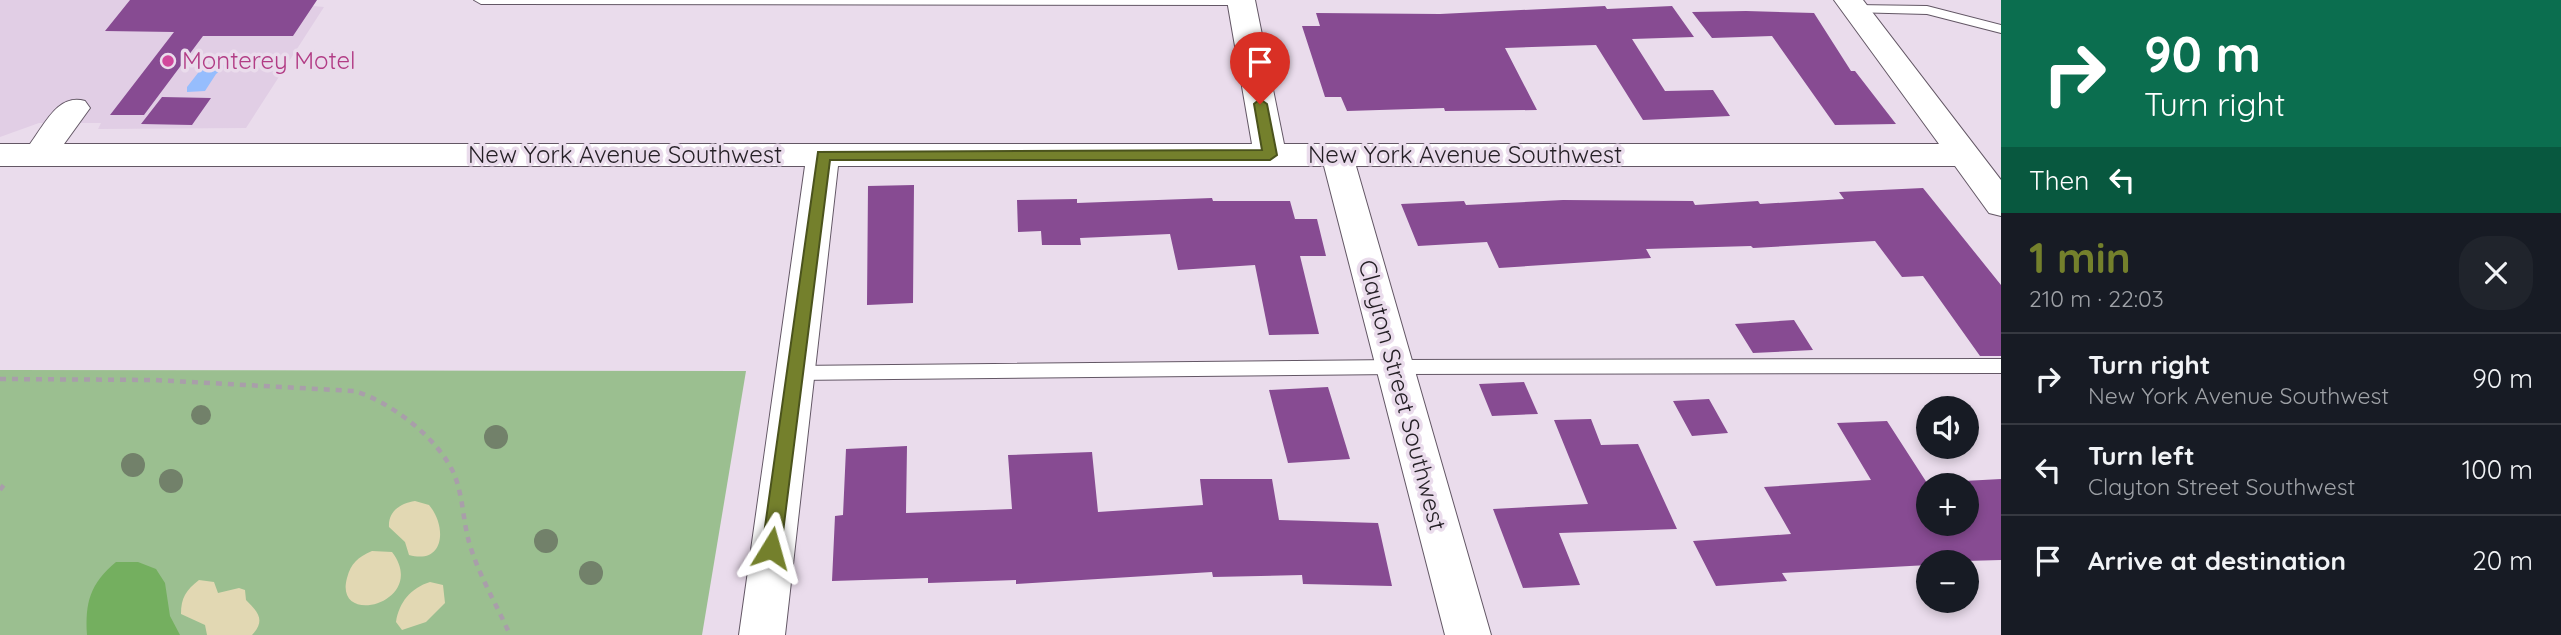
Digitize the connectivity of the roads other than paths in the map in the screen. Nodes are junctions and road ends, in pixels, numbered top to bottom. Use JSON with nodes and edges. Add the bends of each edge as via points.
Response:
{"nodes":[{"id":1,"x":481,"y":0,"type":"edge"},
{"id":2,"x":672,"y":0,"type":"edge"},
{"id":3,"x":1241,"y":1,"type":"edge"},
{"id":4,"x":1852,"y":5,"type":"edge"},
{"id":5,"x":2001,"y":29,"type":"edge"},
{"id":6,"x":74,"y":108,"type":"dead end"},
{"id":7,"x":823,"y":155,"type":"junction"},
{"id":8,"x":1270,"y":155,"type":"junction"},
{"id":9,"x":1337,"y":155,"type":"junction"},
{"id":10,"x":1964,"y":155,"type":"junction"},
{"id":11,"x":0,"y":156,"type":"edge"},
{"id":12,"x":38,"y":156,"type":"junction"},
{"id":13,"x":2001,"y":204,"type":"edge"},
{"id":14,"x":2001,"y":366,"type":"edge"},
{"id":15,"x":1395,"y":367,"type":"junction"},
{"id":16,"x":794,"y":373,"type":"junction"},
{"id":17,"x":762,"y":635,"type":"edge"},
{"id":18,"x":1468,"y":635,"type":"edge"}],
"edges":[{"from":1,"to":2,"type":"lane"},
{"from":2,"to":3,"type":"lane"},
{"from":3,"to":8,"type":"street"},
{"from":4,"to":5,"type":"lane","via":[[1927,10]]},
{"from":4,"to":10,"type":"street"},
{"from":6,"to":12,"type":"street"},
{"from":7,"to":8,"type":"street","name":"New York Avenue Southwest"},
{"from":7,"to":12,"type":"street","name":"New York Avenue Southwest"},
{"from":7,"to":16,"type":"street"},
{"from":8,"to":9,"type":"street","name":"New York Avenue Southwest"},
{"from":9,"to":10,"type":"street","name":"New York Avenue Southwest"},
{"from":9,"to":15,"type":"street","name":"Clayton Street Southwest"},
{"from":10,"to":13,"type":"street"},
{"from":11,"to":12,"type":"street","name":"New York Avenue Southwest"},
{"from":14,"to":15,"type":"lane"},
{"from":15,"to":16,"type":"lane"},
{"from":15,"to":18,"type":"street","name":"Clayton Street Southwest"},
{"from":16,"to":17,"type":"street"}]}
